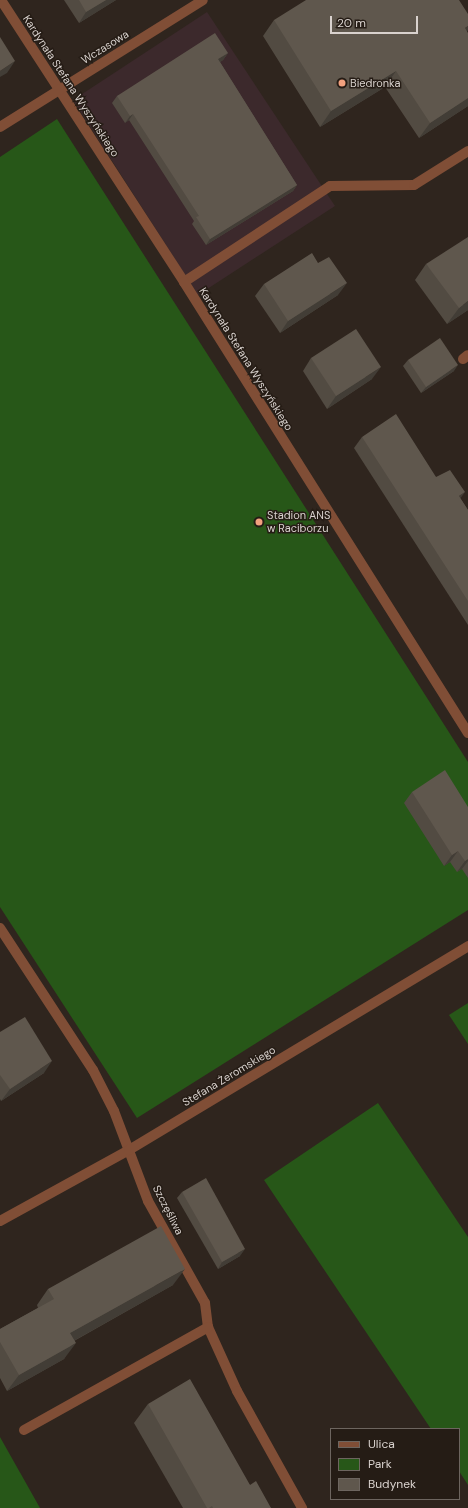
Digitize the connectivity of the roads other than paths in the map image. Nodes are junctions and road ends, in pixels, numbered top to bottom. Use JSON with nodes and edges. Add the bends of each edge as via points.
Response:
{"nodes":[{"id":1,"x":1,"y":0,"type":"edge"},
{"id":2,"x":203,"y":0,"type":"edge"},
{"id":3,"x":59,"y":90,"type":"junction"},
{"id":4,"x":0,"y":127,"type":"edge"},
{"id":5,"x":468,"y":151,"type":"edge"},
{"id":6,"x":184,"y":282,"type":"junction"},
{"id":7,"x":468,"y":733,"type":"edge"},
{"id":8,"x":0,"y":928,"type":"edge"},
{"id":9,"x":468,"y":946,"type":"edge"},
{"id":10,"x":129,"y":1150,"type":"junction"},
{"id":11,"x":0,"y":1222,"type":"edge"},
{"id":12,"x":208,"y":1327,"type":"junction"},
{"id":13,"x":24,"y":1430,"type":"dead end"},
{"id":14,"x":302,"y":1508,"type":"edge"}],
"edges":[{"from":1,"to":3,"type":"street","name":"Kardynała Stefana Wyszyńskiego"},
{"from":2,"to":3,"type":"street","name":"Wczasowa"},
{"from":3,"to":4,"type":"street","name":"Wczasowa"},
{"from":3,"to":6,"type":"street","name":"Kardynała Stefana Wyszyńskiego"},
{"from":5,"to":6,"type":"street","via":[[414,185],[330,186]]},
{"from":6,"to":7,"type":"street","name":"Kardynała Stefana Wyszyńskiego"},
{"from":8,"to":10,"type":"street","name":"Szczęśliwa","via":[[93,1070],[114,1111]]},
{"from":9,"to":10,"type":"street","name":"Stefana Żeromskiego"},
{"from":10,"to":11,"type":"street","name":"Stefana Żeromskiego"},
{"from":10,"to":12,"type":"street","name":"Szczęśliwa","via":[[148,1201],[205,1303]]},
{"from":12,"to":13,"type":"street"},
{"from":12,"to":14,"type":"street","name":"Szczęśliwa","via":[[237,1391]]}]}
